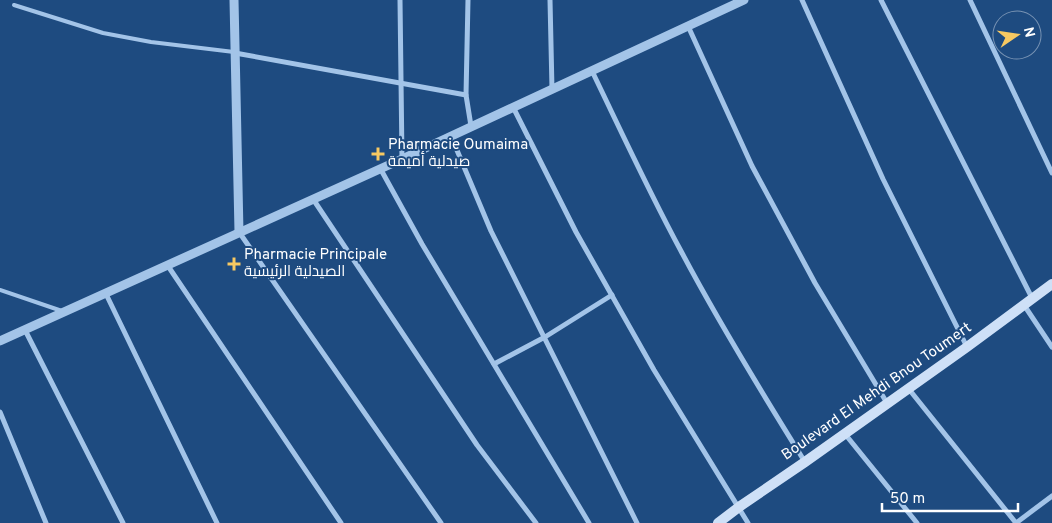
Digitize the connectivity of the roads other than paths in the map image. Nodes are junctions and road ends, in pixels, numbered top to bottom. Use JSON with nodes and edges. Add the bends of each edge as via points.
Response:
{"nodes":[{"id":1,"x":234,"y":0,"type":"edge"},
{"id":2,"x":400,"y":0,"type":"edge"},
{"id":3,"x":468,"y":0,"type":"edge"},
{"id":4,"x":550,"y":0,"type":"edge"},
{"id":5,"x":744,"y":0,"type":"edge"},
{"id":6,"x":802,"y":0,"type":"edge"},
{"id":7,"x":881,"y":0,"type":"edge"},
{"id":8,"x":970,"y":0,"type":"edge"},
{"id":9,"x":14,"y":6,"type":"dead end"},
{"id":10,"x":688,"y":26,"type":"junction"},
{"id":11,"x":235,"y":52,"type":"junction"},
{"id":12,"x":592,"y":71,"type":"junction"},
{"id":13,"x":401,"y":82,"type":"junction"},
{"id":14,"x":552,"y":90,"type":"junction"},
{"id":15,"x":466,"y":95,"type":"junction"},
{"id":16,"x":513,"y":107,"type":"junction"},
{"id":17,"x":471,"y":126,"type":"junction"},
{"id":18,"x":451,"y":136,"type":"junction"},
{"id":19,"x":402,"y":159,"type":"junction"},
{"id":20,"x":380,"y":168,"type":"junction"},
{"id":21,"x":1052,"y":173,"type":"edge"},
{"id":22,"x":313,"y":199,"type":"junction"},
{"id":23,"x":239,"y":232,"type":"junction"},
{"id":24,"x":168,"y":266,"type":"junction"},
{"id":25,"x":1052,"y":284,"type":"edge"},
{"id":26,"x":0,"y":290,"type":"edge"},
{"id":27,"x":106,"y":294,"type":"junction"},
{"id":28,"x":612,"y":296,"type":"junction"},
{"id":29,"x":1028,"y":301,"type":"junction"},
{"id":30,"x":65,"y":312,"type":"junction"},
{"id":31,"x":25,"y":330,"type":"junction"},
{"id":32,"x":545,"y":337,"type":"junction"},
{"id":33,"x":0,"y":341,"type":"edge"},
{"id":34,"x":967,"y":347,"type":"junction"},
{"id":35,"x":1052,"y":347,"type":"edge"},
{"id":36,"x":494,"y":364,"type":"junction"},
{"id":37,"x":908,"y":388,"type":"junction"},
{"id":38,"x":887,"y":403,"type":"junction"},
{"id":39,"x":0,"y":412,"type":"edge"},
{"id":40,"x":845,"y":434,"type":"junction"},
{"id":41,"x":805,"y":462,"type":"junction"},
{"id":42,"x":1052,"y":496,"type":"edge"},
{"id":43,"x":739,"y":507,"type":"junction"},
{"id":44,"x":46,"y":523,"type":"edge"},
{"id":45,"x":123,"y":523,"type":"edge"},
{"id":46,"x":218,"y":523,"type":"edge"},
{"id":47,"x":341,"y":523,"type":"edge"},
{"id":48,"x":441,"y":523,"type":"edge"},
{"id":49,"x":536,"y":523,"type":"edge"},
{"id":50,"x":589,"y":523,"type":"edge"},
{"id":51,"x":637,"y":523,"type":"edge"},
{"id":52,"x":718,"y":523,"type":"edge"},
{"id":53,"x":748,"y":523,"type":"edge"},
{"id":54,"x":917,"y":523,"type":"edge"},
{"id":55,"x":1016,"y":523,"type":"edge"}],
"edges":[{"from":1,"to":11,"type":"street"},
{"from":2,"to":13,"type":"street"},
{"from":3,"to":15,"type":"street"},
{"from":4,"to":14,"type":"street"},
{"from":5,"to":10,"type":"street"},
{"from":6,"to":34,"type":"street","via":[[883,179]]},
{"from":7,"to":29,"type":"street"},
{"from":8,"to":21,"type":"street"},
{"from":9,"to":11,"type":"lane","via":[[103,33]]},
{"from":10,"to":12,"type":"street"},
{"from":10,"to":38,"type":"street","via":[[752,166],[815,283]]},
{"from":11,"to":13,"type":"street"},
{"from":11,"to":23,"type":"street"},
{"from":12,"to":14,"type":"street"},
{"from":12,"to":41,"type":"street","via":[[681,252]]},
{"from":13,"to":15,"type":"street"},
{"from":13,"to":19,"type":"street"},
{"from":14,"to":16,"type":"street"},
{"from":15,"to":17,"type":"street"},
{"from":16,"to":17,"type":"street"},
{"from":16,"to":28,"type":"street"},
{"from":17,"to":18,"type":"street"},
{"from":18,"to":19,"type":"street"},
{"from":18,"to":32,"type":"street","via":[[491,231]]},
{"from":19,"to":20,"type":"street"},
{"from":20,"to":22,"type":"street"},
{"from":20,"to":36,"type":"street"},
{"from":22,"to":23,"type":"street"},
{"from":22,"to":49,"type":"street","via":[[478,445]]},
{"from":23,"to":24,"type":"street"},
{"from":23,"to":48,"type":"street"},
{"from":24,"to":27,"type":"street"},
{"from":24,"to":47,"type":"street"},
{"from":25,"to":29,"type":"main road","name":"Boulevard El Mehdi Bnou Toumert"},
{"from":26,"to":30,"type":"lane"},
{"from":27,"to":30,"type":"street"},
{"from":27,"to":46,"type":"street"},
{"from":28,"to":32,"type":"street"},
{"from":28,"to":43,"type":"street"},
{"from":29,"to":34,"type":"main road","name":"Boulevard El Mehdi Bnou Toumert"},
{"from":29,"to":35,"type":"street"},
{"from":30,"to":31,"type":"street"},
{"from":31,"to":33,"type":"street"},
{"from":31,"to":45,"type":"street"},
{"from":32,"to":36,"type":"street"},
{"from":32,"to":51,"type":"street"},
{"from":34,"to":37,"type":"main road","name":"Boulevard El Mehdi Bnou Toumert"},
{"from":36,"to":50,"type":"street"},
{"from":37,"to":38,"type":"main road","name":"Boulevard El Mehdi Bnou Toumert"},
{"from":37,"to":55,"type":"street"},
{"from":38,"to":40,"type":"main road","name":"Boulevard El Mehdi Bnou Toumert"},
{"from":39,"to":44,"type":"street"},
{"from":40,"to":41,"type":"main road","name":"Boulevard El Mehdi Bnou Toumert"},
{"from":40,"to":54,"type":"street"},
{"from":41,"to":43,"type":"main road","name":"Boulevard El Mehdi Bnou Toumert"},
{"from":42,"to":55,"type":"street"},
{"from":43,"to":52,"type":"main road","name":"Boulevard El Mehdi Bnou Toumert"},
{"from":43,"to":53,"type":"street"}]}
